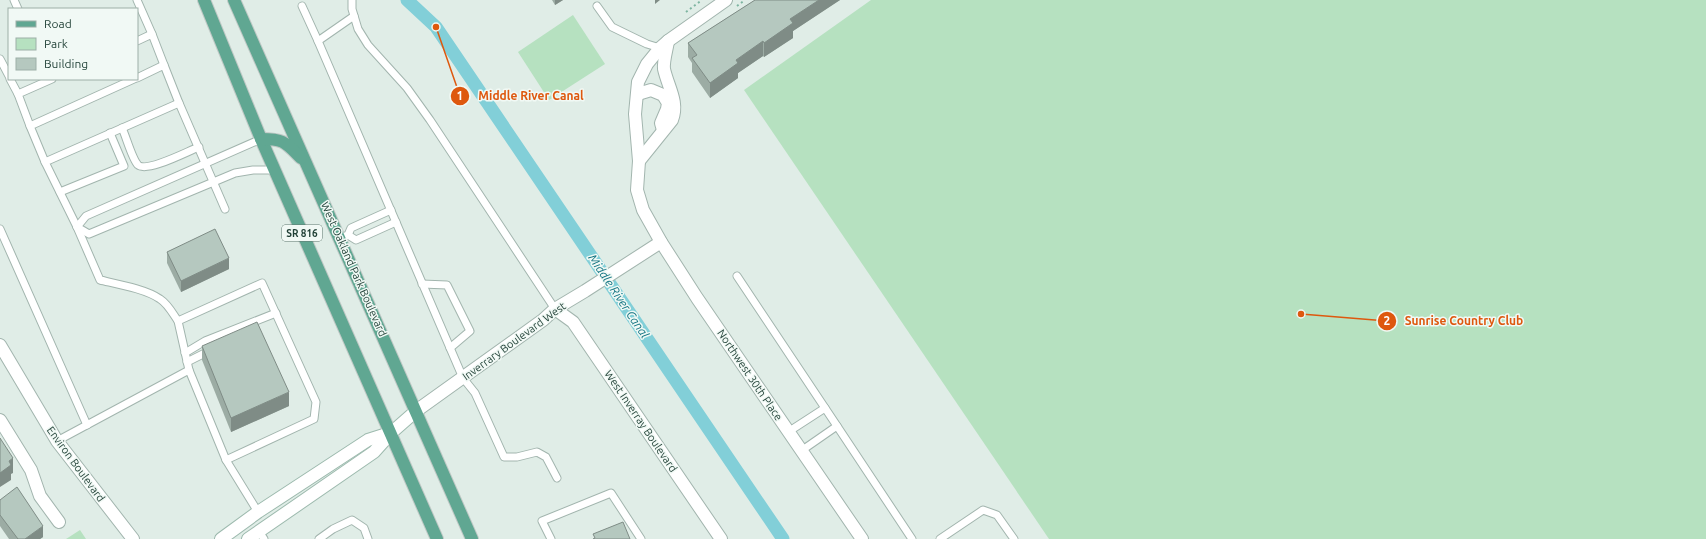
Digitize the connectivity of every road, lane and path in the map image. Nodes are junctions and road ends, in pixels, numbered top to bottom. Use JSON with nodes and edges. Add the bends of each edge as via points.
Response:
{"nodes":[{"id":1,"x":137,"y":0,"type":"edge"},
{"id":2,"x":204,"y":0,"type":"edge"},
{"id":3,"x":234,"y":0,"type":"edge"},
{"id":4,"x":352,"y":0,"type":"edge"},
{"id":5,"x":726,"y":0,"type":"edge"},
{"id":6,"x":302,"y":6,"type":"dead end"},
{"id":7,"x":596,"y":6,"type":"dead end"},
{"id":8,"x":354,"y":16,"type":"junction"},
{"id":9,"x":152,"y":34,"type":"junction"},
{"id":10,"x":138,"y":41,"type":"edge"},
{"id":11,"x":318,"y":41,"type":"junction"},
{"id":12,"x":664,"y":44,"type":"junction"},
{"id":13,"x":0,"y":59,"type":"edge"},
{"id":14,"x":164,"y":65,"type":"junction"},
{"id":15,"x":8,"y":74,"type":"edge"},
{"id":16,"x":138,"y":78,"type":"edge"},
{"id":17,"x":11,"y":80,"type":"edge"},
{"id":18,"x":48,"y":80,"type":"edge"},
{"id":19,"x":132,"y":80,"type":"edge"},
{"id":20,"x":18,"y":94,"type":"junction"},
{"id":21,"x":638,"y":94,"type":"junction"},
{"id":22,"x":179,"y":103,"type":"junction"},
{"id":23,"x":30,"y":126,"type":"junction"},
{"id":24,"x":122,"y":128,"type":"junction"},
{"id":25,"x":663,"y":130,"type":"junction"},
{"id":26,"x":110,"y":133,"type":"junction"},
{"id":27,"x":261,"y":139,"type":"junction"},
{"id":28,"x":199,"y":147,"type":"junction"},
{"id":29,"x":639,"y":161,"type":"junction"},
{"id":30,"x":45,"y":162,"type":"junction"},
{"id":31,"x":206,"y":163,"type":"junction"},
{"id":32,"x":307,"y":165,"type":"junction"},
{"id":33,"x":274,"y":170,"type":"junction"},
{"id":34,"x":214,"y":182,"type":"junction"},
{"id":35,"x":60,"y":192,"type":"junction"},
{"id":36,"x":225,"y":209,"type":"dead end"},
{"id":37,"x":391,"y":210,"type":"junction"},
{"id":38,"x":396,"y":222,"type":"junction"},
{"id":39,"x":77,"y":227,"type":"junction"},
{"id":40,"x":0,"y":228,"type":"edge"},
{"id":41,"x":344,"y":237,"type":"junction"},
{"id":42,"x":661,"y":242,"type":"junction"},
{"id":43,"x":737,"y":276,"type":"dead end"},
{"id":44,"x":422,"y":284,"type":"junction"},
{"id":45,"x":556,"y":309,"type":"junction"},
{"id":46,"x":276,"y":313,"type":"junction"},
{"id":47,"x":262,"y":318,"type":"junction"},
{"id":48,"x":178,"y":321,"type":"junction"},
{"id":49,"x":250,"y":332,"type":"edge"},
{"id":50,"x":0,"y":345,"type":"edge"},
{"id":51,"x":450,"y":348,"type":"junction"},
{"id":52,"x":185,"y":353,"type":"junction"},
{"id":53,"x":206,"y":353,"type":"edge"},
{"id":54,"x":187,"y":362,"type":"junction"},
{"id":55,"x":190,"y":370,"type":"junction"},
{"id":56,"x":463,"y":378,"type":"junction"},
{"id":57,"x":825,"y":408,"type":"junction"},
{"id":58,"x":416,"y":411,"type":"junction"},
{"id":59,"x":0,"y":420,"type":"edge"},
{"id":60,"x":87,"y":425,"type":"junction"},
{"id":61,"x":837,"y":426,"type":"junction"},
{"id":62,"x":788,"y":432,"type":"junction"},
{"id":63,"x":391,"y":433,"type":"junction"},
{"id":64,"x":57,"y":441,"type":"junction"},
{"id":65,"x":801,"y":451,"type":"junction"},
{"id":66,"x":226,"y":460,"type":"junction"},
{"id":67,"x":557,"y":478,"type":"dead end"},
{"id":68,"x":258,"y":512,"type":"junction"},
{"id":69,"x":59,"y":522,"type":"dead end"},
{"id":70,"x":262,"y":535,"type":"edge"},
{"id":71,"x":133,"y":539,"type":"edge"},
{"id":72,"x":221,"y":539,"type":"edge"},
{"id":73,"x":248,"y":539,"type":"edge"},
{"id":74,"x":319,"y":539,"type":"edge"},
{"id":75,"x":368,"y":539,"type":"edge"},
{"id":76,"x":436,"y":539,"type":"edge"},
{"id":77,"x":472,"y":539,"type":"edge"},
{"id":78,"x":551,"y":539,"type":"edge"},
{"id":79,"x":641,"y":539,"type":"edge"},
{"id":80,"x":722,"y":539,"type":"edge"},
{"id":81,"x":862,"y":539,"type":"edge"},
{"id":82,"x":912,"y":539,"type":"edge"},
{"id":83,"x":940,"y":539,"type":"edge"},
{"id":84,"x":1014,"y":539,"type":"edge"}],
"edges":[{"from":1,"to":9,"type":"lane"},
{"from":2,"to":27,"type":"main road","number":"SR 816"},
{"from":3,"to":32,"type":"main road","name":"West Oakland Park Boulevard","number":"SR 816"},
{"from":4,"to":8,"type":"lane"},
{"from":5,"to":12,"type":"street","name":"Northwest 30th Place"},
{"from":6,"to":11,"type":"lane"},
{"from":7,"to":12,"type":"lane","via":[[612,27],[647,44]]},
{"from":8,"to":11,"type":"lane"},
{"from":8,"to":45,"type":"lane","via":[[358,29],[368,45],[407,88],[430,120]]},
{"from":9,"to":10,"type":"lane"},
{"from":9,"to":14,"type":"lane"},
{"from":11,"to":37,"type":"lane"},
{"from":12,"to":21,"type":"street","name":"Northwest 30th Place","via":[[647,64],[638,82]]},
{"from":12,"to":25,"type":"street","via":[[664,67],[675,104],[675,113]]},
{"from":13,"to":15,"type":"lane"},
{"from":14,"to":16,"type":"lane"},
{"from":14,"to":22,"type":"lane"},
{"from":17,"to":20,"type":"lane"},
{"from":18,"to":20,"type":"lane"},
{"from":19,"to":23,"type":"lane"},
{"from":20,"to":23,"type":"lane"},
{"from":21,"to":25,"type":"street","via":[[651,90],[663,95],[668,103],[661,123]]},
{"from":21,"to":29,"type":"street","name":"Northwest 30th Place","via":[[635,114]]},
{"from":22,"to":24,"type":"lane"},
{"from":22,"to":28,"type":"lane"},
{"from":23,"to":30,"type":"lane"},
{"from":24,"to":26,"type":"lane"},
{"from":24,"to":28,"type":"lane","via":[[135,160],[142,167],[153,166]]},
{"from":25,"to":29,"type":"street"},
{"from":26,"to":30,"type":"lane"},
{"from":26,"to":35,"type":"lane","via":[[124,166]]},
{"from":27,"to":31,"type":"lane"},
{"from":27,"to":32,"type":"main road","via":[[277,139],[289,146]]},
{"from":27,"to":33,"type":"main road","number":"SR 816"},
{"from":28,"to":31,"type":"lane"},
{"from":29,"to":42,"type":"street","name":"Northwest 30th Place","via":[[637,190],[643,210]]},
{"from":30,"to":35,"type":"lane"},
{"from":31,"to":34,"type":"lane"},
{"from":31,"to":39,"type":"lane","via":[[86,216]]},
{"from":32,"to":41,"type":"main road","name":"West Oakland Park Boulevard","number":"SR 816"},
{"from":33,"to":34,"type":"lane","via":[[235,173]]},
{"from":33,"to":63,"type":"main road","number":"SR 816"},
{"from":34,"to":36,"type":"lane"},
{"from":34,"to":39,"type":"lane","via":[[90,234]]},
{"from":35,"to":39,"type":"lane"},
{"from":37,"to":38,"type":"lane"},
{"from":37,"to":41,"type":"lane","via":[[351,228]]},
{"from":38,"to":41,"type":"lane","via":[[356,240]]},
{"from":38,"to":44,"type":"lane"},
{"from":39,"to":48,"type":"lane","via":[[100,280],[160,298]]},
{"from":40,"to":60,"type":"lane"},
{"from":41,"to":58,"type":"main road","name":"West Oakland Park Boulevard","number":"SR 816"},
{"from":42,"to":45,"type":"street","name":"Inverrary Boulevard West"},
{"from":42,"to":62,"type":"street","name":"Northwest 30th Place"},
{"from":43,"to":57,"type":"lane"},
{"from":44,"to":51,"type":"lane"},
{"from":44,"to":51,"type":"lane","via":[[447,286],[470,331]]},
{"from":45,"to":56,"type":"street","name":"Inverrary Boulevard West"},
{"from":45,"to":80,"type":"street","name":"West Inverray Boulevard","via":[[573,322]]},
{"from":46,"to":47,"type":"lane"},
{"from":46,"to":48,"type":"lane","via":[[262,283]]},
{"from":46,"to":66,"type":"lane","via":[[316,402],[314,419]]},
{"from":47,"to":49,"type":"lane"},
{"from":47,"to":52,"type":"lane"},
{"from":48,"to":52,"type":"lane"},
{"from":50,"to":64,"type":"street","name":"Environ Boulevard"},
{"from":51,"to":56,"type":"lane"},
{"from":52,"to":54,"type":"lane"},
{"from":53,"to":54,"type":"lane"},
{"from":54,"to":55,"type":"lane"},
{"from":55,"to":60,"type":"lane"},
{"from":55,"to":66,"type":"lane"},
{"from":56,"to":58,"type":"street","name":"Inverrary Boulevard West"},
{"from":56,"to":67,"type":"lane","via":[[475,393],[504,456],[516,457],[537,452],[546,457]]},
{"from":57,"to":61,"type":"lane"},
{"from":57,"to":62,"type":"lane"},
{"from":58,"to":63,"type":"street","name":"Inverrary Boulevard West"},
{"from":58,"to":77,"type":"main road","name":"West Oakland Park Boulevard","number":"SR 816"},
{"from":59,"to":69,"type":"street","via":[[31,470],[40,496]]},
{"from":60,"to":64,"type":"lane"},
{"from":61,"to":65,"type":"lane"},
{"from":61,"to":82,"type":"lane"},
{"from":62,"to":65,"type":"street","name":"Northwest 30th Place"},
{"from":63,"to":68,"type":"street","name":"Inverrary Boulevard West","via":[[368,440]]},
{"from":63,"to":70,"type":"street","name":"Inverrary Boulevard West","via":[[374,452]]},
{"from":63,"to":76,"type":"main road","number":"SR 816"},
{"from":64,"to":71,"type":"street","name":"Environ Boulevard"},
{"from":65,"to":81,"type":"street","name":"Northwest 30th Place"},
{"from":66,"to":68,"type":"lane"},
{"from":68,"to":72,"type":"street","name":"Inverrary Boulevard West"},
{"from":70,"to":73,"type":"street","name":"Inverrary Boulevard West"},
{"from":74,"to":75,"type":"lane","via":[[352,520],[364,528]]},
{"from":78,"to":79,"type":"lane","via":[[542,521],[611,493],[630,528]]},
{"from":83,"to":84,"type":"lane","via":[[983,510],[997,515]]}]}
